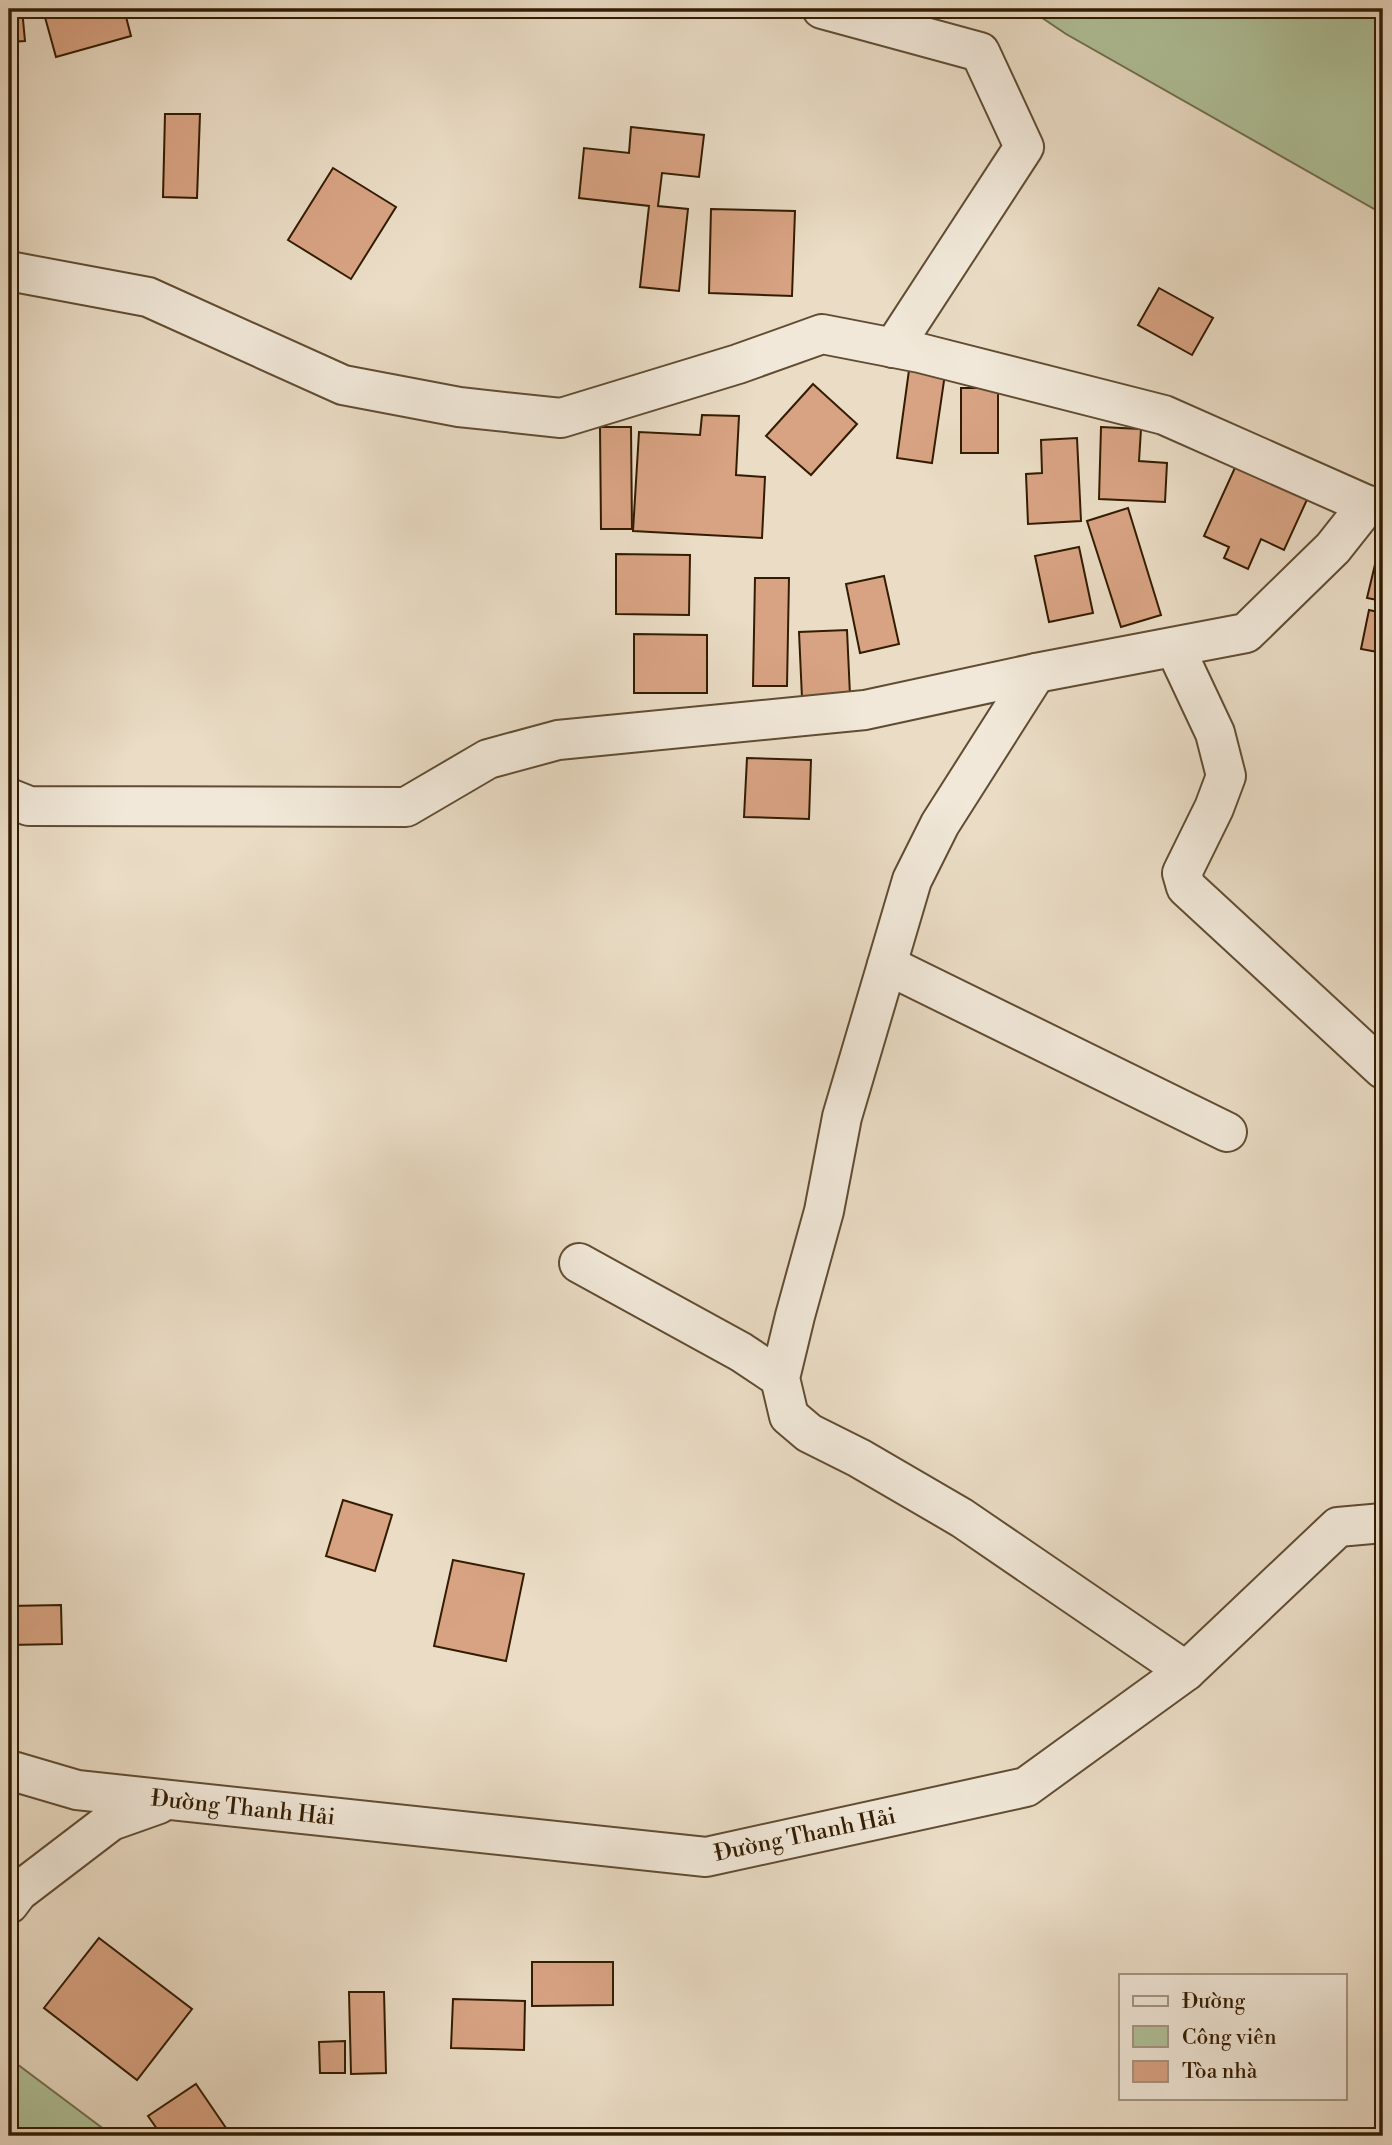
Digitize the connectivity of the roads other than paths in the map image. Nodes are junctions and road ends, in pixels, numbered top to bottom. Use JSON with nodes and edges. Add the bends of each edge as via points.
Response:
{"nodes":[{"id":1,"x":822,"y":9,"type":"edge"},
{"id":2,"x":9,"y":271,"type":"edge"},
{"id":3,"x":893,"y":348,"type":"junction"},
{"id":4,"x":1375,"y":506,"type":"edge"},
{"id":5,"x":1175,"y":648,"type":"junction"},
{"id":6,"x":1036,"y":673,"type":"junction"},
{"id":7,"x":9,"y":798,"type":"edge"},
{"id":8,"x":887,"y":965,"type":"junction"},
{"id":9,"x":1383,"y":1069,"type":"edge"},
{"id":10,"x":1227,"y":1132,"type":"dead end"},
{"id":11,"x":579,"y":1263,"type":"dead end"},
{"id":12,"x":780,"y":1378,"type":"junction"},
{"id":13,"x":1383,"y":1523,"type":"edge"},
{"id":14,"x":1186,"y":1671,"type":"junction"},
{"id":15,"x":9,"y":1770,"type":"edge"},
{"id":16,"x":173,"y":1800,"type":"junction"},
{"id":17,"x":9,"y":1904,"type":"edge"}],
"edges":[{"from":1,"to":3,"type":"street","via":[[979,52],[1024,147]]},
{"from":2,"to":3,"type":"street","via":[[148,297],[343,385],[459,407],[561,418],[822,334]]},
{"from":3,"to":4,"type":"street","via":[[1164,415]]},
{"from":4,"to":5,"type":"street","via":[[1246,633]]},
{"from":5,"to":6,"type":"street"},
{"from":5,"to":9,"type":"street","via":[[1215,733],[1226,776],[1182,873],[1186,887]]},
{"from":6,"to":7,"type":"street","via":[[865,710],[558,740],[488,759],[406,807],[29,806]]},
{"from":6,"to":8,"type":"street","via":[[940,824],[912,880]]},
{"from":8,"to":10,"type":"street"},
{"from":8,"to":12,"type":"street","via":[[842,1117],[824,1211]]},
{"from":11,"to":12,"type":"street"},
{"from":12,"to":14,"type":"street","via":[[789,1416],[809,1433],[962,1518]]},
{"from":13,"to":14,"type":"street","name":"Đường Thanh Hải","via":[[1338,1527]]},
{"from":14,"to":16,"type":"street","name":"Đường Thanh Hải","via":[[1026,1787],[706,1857]]},
{"from":15,"to":16,"type":"street","name":"Đường Thanh Hải","via":[[77,1790]]},
{"from":16,"to":17,"type":"street","via":[[111,1821],[18,1892]]}]}
